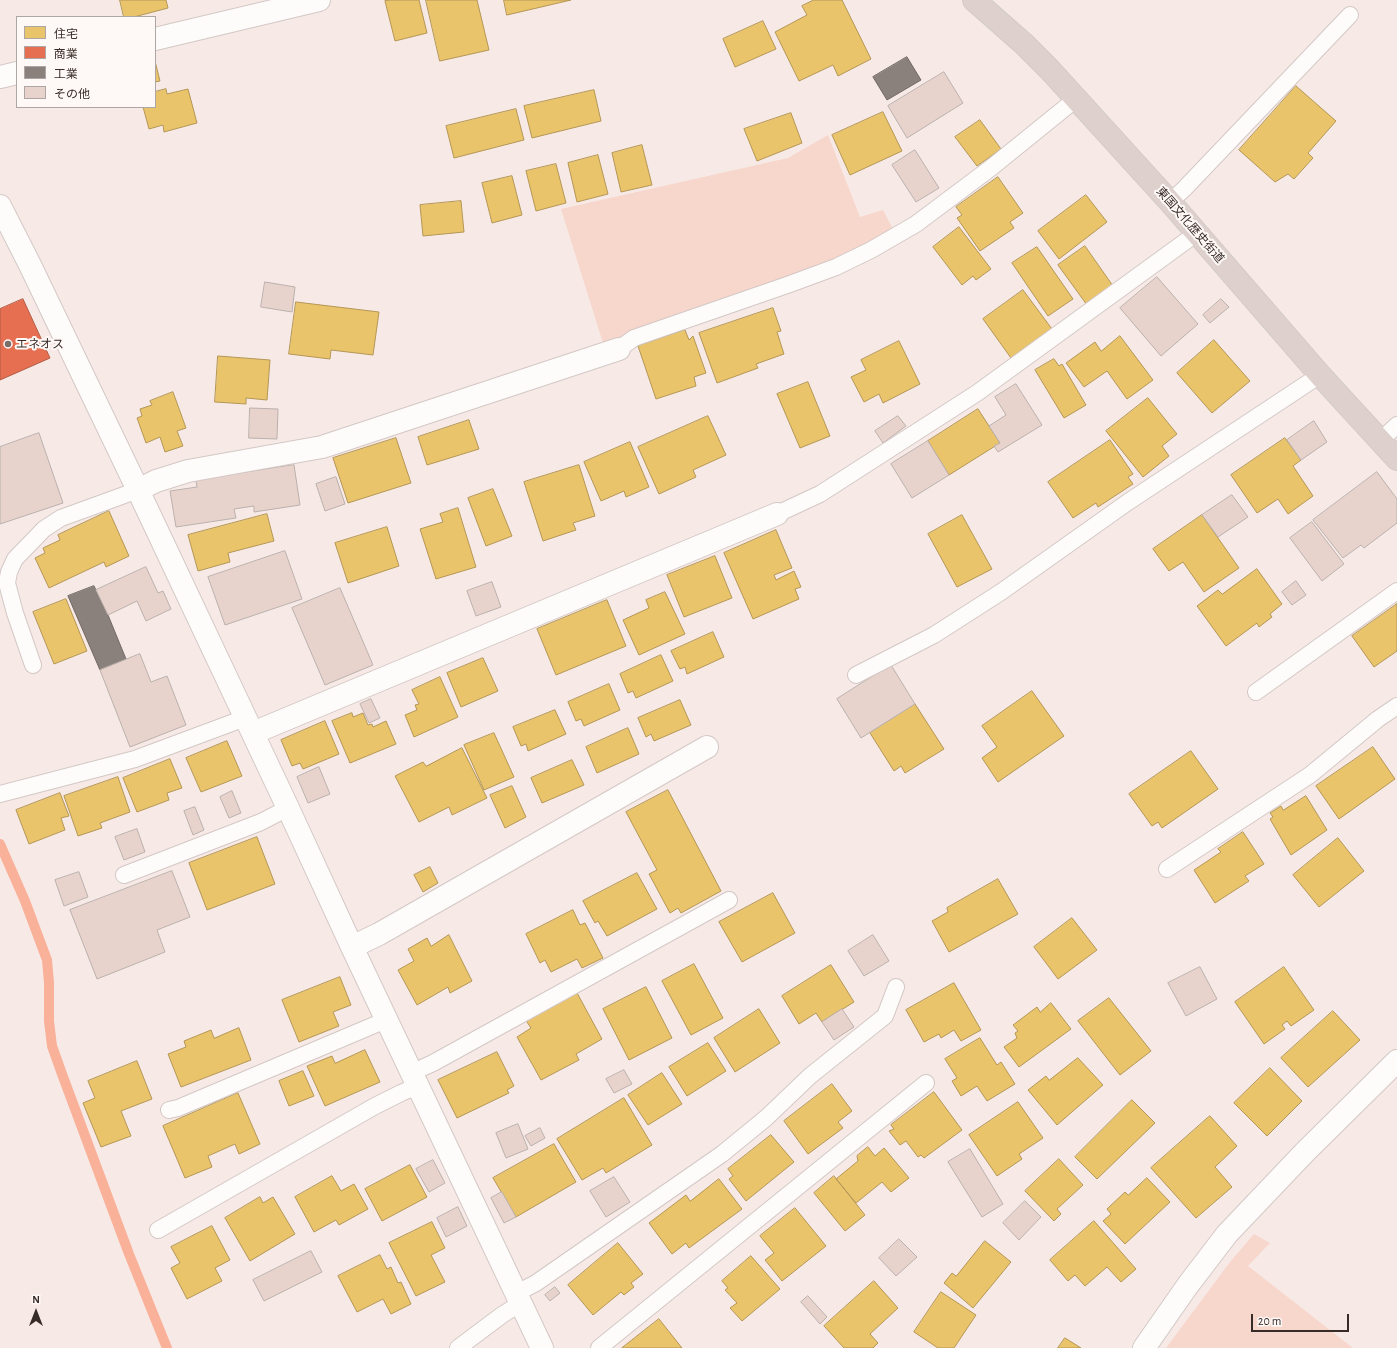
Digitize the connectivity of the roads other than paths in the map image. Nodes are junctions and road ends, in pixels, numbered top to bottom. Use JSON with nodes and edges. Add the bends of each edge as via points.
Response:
{"nodes":[{"id":1,"x":319,"y":0,"type":"edge"},
{"id":2,"x":974,"y":0,"type":"edge"},
{"id":3,"x":1350,"y":15,"type":"dead end"},
{"id":4,"x":156,"y":39,"type":"edge"},
{"id":5,"x":16,"y":73,"type":"edge"},
{"id":6,"x":0,"y":77,"type":"edge"},
{"id":7,"x":1076,"y":99,"type":"junction"},
{"id":8,"x":1170,"y":202,"type":"junction"},
{"id":9,"x":0,"y":206,"type":"edge"},
{"id":10,"x":1197,"y":233,"type":"junction"},
{"id":11,"x":618,"y":350,"type":"joint"},
{"id":12,"x":1320,"y":375,"type":"junction"},
{"id":13,"x":1397,"y":425,"type":"edge"},
{"id":14,"x":1381,"y":440,"type":"junction"},
{"id":15,"x":1397,"y":459,"type":"edge"},
{"id":16,"x":138,"y":490,"type":"junction"},
{"id":17,"x":776,"y":514,"type":"joint"},
{"id":18,"x":1397,"y":591,"type":"edge"},
{"id":19,"x":33,"y":665,"type":"dead end"},
{"id":20,"x":856,"y":675,"type":"dead end"},
{"id":21,"x":1256,"y":692,"type":"dead end"},
{"id":22,"x":1397,"y":706,"type":"edge"},
{"id":23,"x":249,"y":726,"type":"junction"},
{"id":24,"x":707,"y":747,"type":"dead end"},
{"id":25,"x":0,"y":794,"type":"edge"},
{"id":26,"x":288,"y":808,"type":"junction"},
{"id":27,"x":1167,"y":869,"type":"dead end"},
{"id":28,"x":124,"y":875,"type":"dead end"},
{"id":29,"x":729,"y":900,"type":"dead end"},
{"id":30,"x":352,"y":947,"type":"junction"},
{"id":31,"x":896,"y":987,"type":"dead end"},
{"id":32,"x":386,"y":1020,"type":"junction"},
{"id":33,"x":1397,"y":1061,"type":"edge"},
{"id":34,"x":414,"y":1080,"type":"junction"},
{"id":35,"x":926,"y":1083,"type":"dead end"},
{"id":36,"x":169,"y":1110,"type":"dead end"},
{"id":37,"x":158,"y":1230,"type":"dead end"},
{"id":38,"x":519,"y":1298,"type":"junction"},
{"id":39,"x":458,"y":1348,"type":"edge"},
{"id":40,"x":542,"y":1348,"type":"edge"},
{"id":41,"x":599,"y":1348,"type":"edge"},
{"id":42,"x":1144,"y":1348,"type":"edge"}],
"edges":[{"from":1,"to":4,"type":"street"},
{"from":2,"to":7,"type":"highway","name":"東国文化歴史街道","via":[[1024,44]]},
{"from":3,"to":8,"type":"lane"},
{"from":5,"to":6,"type":"street"},
{"from":7,"to":8,"type":"highway","name":"東国文化歴史街道"},
{"from":7,"to":11,"type":"lane","via":[[916,224],[872,250],[836,267],[634,338]]},
{"from":8,"to":10,"type":"highway","name":"東国文化歴史街道"},
{"from":9,"to":16,"type":"street"},
{"from":10,"to":12,"type":"highway","name":"東国文化歴史街道"},
{"from":10,"to":17,"type":"lane","via":[[977,393],[820,494]]},
{"from":11,"to":16,"type":"street","via":[[322,447],[188,471],[156,480]]},
{"from":12,"to":14,"type":"highway","name":"東国文化歴史街道"},
{"from":12,"to":20,"type":"lane","via":[[1128,502],[1001,592],[934,635]]},
{"from":13,"to":14,"type":"lane"},
{"from":14,"to":15,"type":"highway","name":"東国文化歴史街道"},
{"from":16,"to":19,"type":"lane","via":[[61,518],[44,529],[15,559],[7,583]]},
{"from":16,"to":23,"type":"street"},
{"from":17,"to":23,"type":"street"},
{"from":18,"to":21,"type":"lane"},
{"from":22,"to":27,"type":"lane","via":[[1310,775]]},
{"from":23,"to":25,"type":"lane"},
{"from":23,"to":26,"type":"street"},
{"from":24,"to":30,"type":"street"},
{"from":26,"to":28,"type":"lane","via":[[262,822]]},
{"from":26,"to":30,"type":"street"},
{"from":29,"to":34,"type":"lane","via":[[433,1063]]},
{"from":30,"to":32,"type":"street"},
{"from":31,"to":38,"type":"lane","via":[[885,1016],[810,1076],[766,1118],[733,1145]]},
{"from":32,"to":34,"type":"street"},
{"from":32,"to":36,"type":"lane"},
{"from":33,"to":42,"type":"street","via":[[1227,1234]]},
{"from":34,"to":37,"type":"lane","via":[[401,1093]]},
{"from":34,"to":38,"type":"street"},
{"from":35,"to":41,"type":"lane"},
{"from":38,"to":39,"type":"lane","via":[[502,1315]]},
{"from":38,"to":40,"type":"street"}]}
